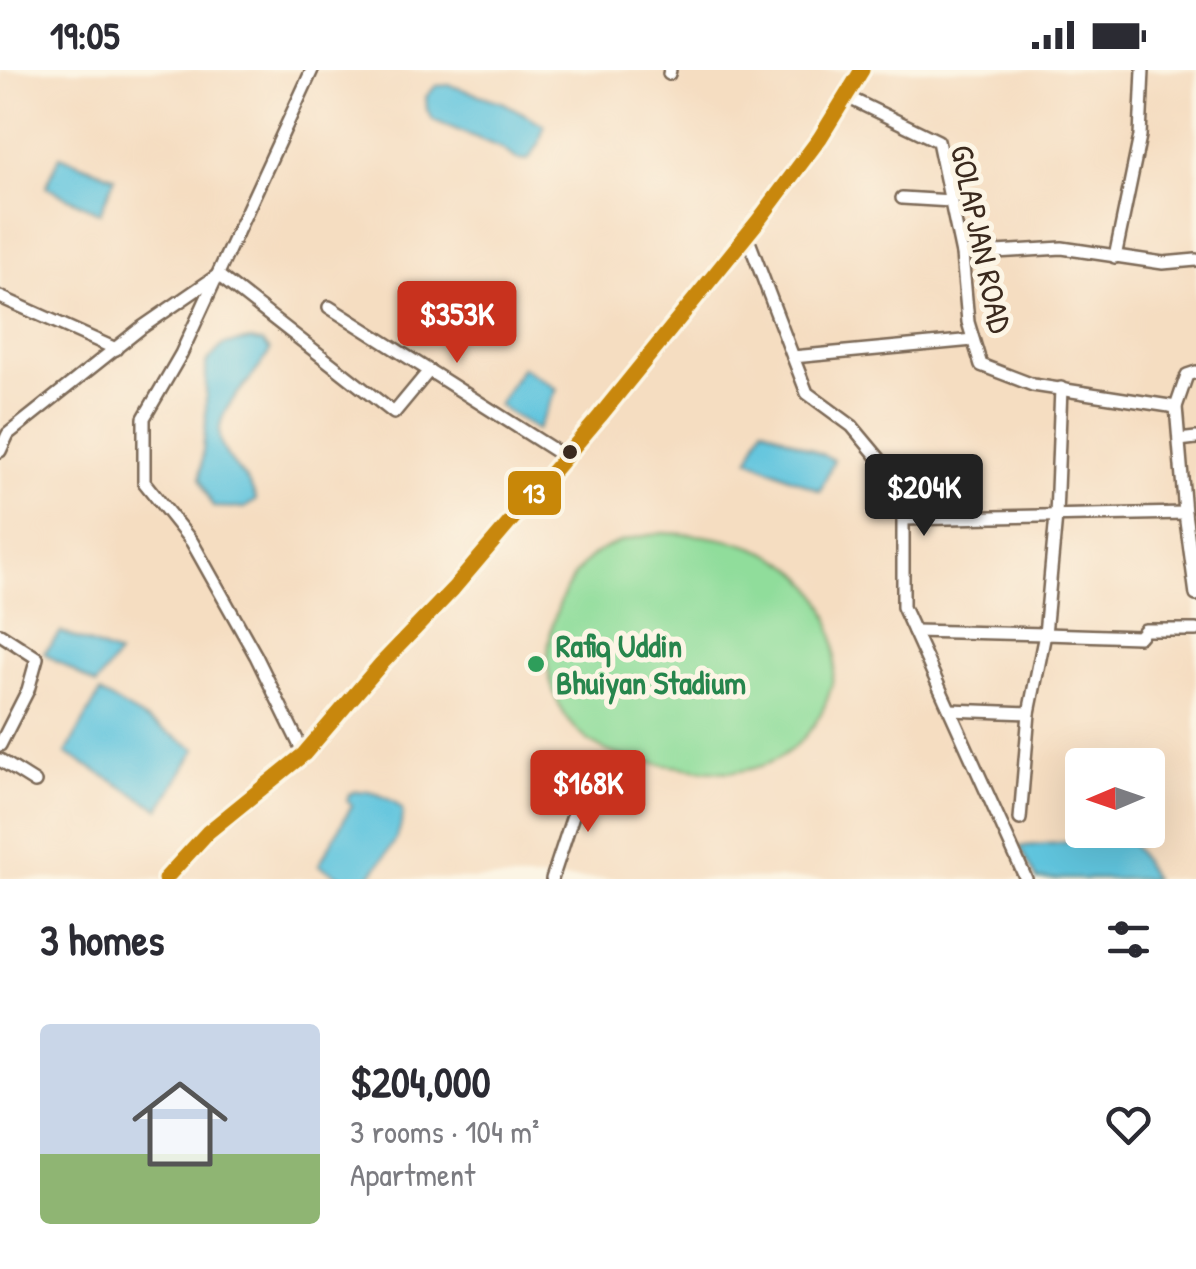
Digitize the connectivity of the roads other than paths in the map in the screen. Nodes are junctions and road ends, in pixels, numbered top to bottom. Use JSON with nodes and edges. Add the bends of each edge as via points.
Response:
{"nodes":[{"id":1,"x":312,"y":70,"type":"edge"},
{"id":2,"x":862,"y":70,"type":"edge"},
{"id":3,"x":1144,"y":70,"type":"edge"},
{"id":4,"x":847,"y":97,"type":"junction"},
{"id":5,"x":902,"y":198,"type":"dead end"},
{"id":6,"x":951,"y":201,"type":"junction"},
{"id":7,"x":747,"y":236,"type":"junction"},
{"id":8,"x":962,"y":254,"type":"junction"},
{"id":9,"x":1114,"y":257,"type":"junction"},
{"id":10,"x":1196,"y":260,"type":"edge"},
{"id":11,"x":218,"y":275,"type":"junction"},
{"id":12,"x":0,"y":298,"type":"edge"},
{"id":13,"x":328,"y":307,"type":"dead end"},
{"id":14,"x":973,"y":340,"type":"junction"},
{"id":15,"x":116,"y":349,"type":"junction"},
{"id":16,"x":792,"y":357,"type":"junction"},
{"id":17,"x":428,"y":372,"type":"junction"},
{"id":18,"x":1196,"y":372,"type":"edge"},
{"id":19,"x":1061,"y":388,"type":"junction"},
{"id":20,"x":1176,"y":407,"type":"junction"},
{"id":21,"x":1196,"y":438,"type":"edge"},
{"id":22,"x":1179,"y":440,"type":"junction"},
{"id":23,"x":0,"y":451,"type":"edge"},
{"id":24,"x":565,"y":457,"type":"junction"},
{"id":25,"x":1184,"y":513,"type":"junction"},
{"id":26,"x":1056,"y":516,"type":"junction"},
{"id":27,"x":903,"y":518,"type":"junction"},
{"id":28,"x":1194,"y":566,"type":"edge"},
{"id":29,"x":1196,"y":595,"type":"edge"},
{"id":30,"x":1196,"y":630,"type":"edge"},
{"id":31,"x":914,"y":631,"type":"junction"},
{"id":32,"x":0,"y":634,"type":"edge"},
{"id":33,"x":1046,"y":634,"type":"junction"},
{"id":34,"x":950,"y":710,"type":"junction"},
{"id":35,"x":1029,"y":713,"type":"junction"},
{"id":36,"x":0,"y":745,"type":"edge"},
{"id":37,"x":304,"y":754,"type":"junction"},
{"id":38,"x":0,"y":760,"type":"edge"},
{"id":39,"x":585,"y":779,"type":"dead end"},
{"id":40,"x":35,"y":782,"type":"dead end"},
{"id":41,"x":1020,"y":819,"type":"dead end"},
{"id":42,"x":165,"y":879,"type":"edge"},
{"id":43,"x":552,"y":879,"type":"edge"},
{"id":44,"x":1026,"y":879,"type":"edge"}],
"edges":[{"from":1,"to":11,"type":"street"},
{"from":2,"to":4,"type":"highway"},
{"from":3,"to":9,"type":"street","via":[[1140,136]]},
{"from":4,"to":6,"type":"street","name":"GOLAPJAN ROAD","via":[[938,140]]},
{"from":4,"to":7,"type":"highway"},
{"from":5,"to":6,"type":"street"},
{"from":6,"to":8,"type":"street","name":"GOLAPJAN ROAD"},
{"from":7,"to":16,"type":"street"},
{"from":7,"to":24,"type":"highway"},
{"from":8,"to":9,"type":"street","via":[[1062,248]]},
{"from":8,"to":14,"type":"street","name":"GOLAPJAN ROAD"},
{"from":9,"to":10,"type":"street"},
{"from":11,"to":15,"type":"street"},
{"from":11,"to":17,"type":"street","via":[[394,412]]},
{"from":11,"to":37,"type":"street","via":[[144,418],[144,482],[192,542]]},
{"from":12,"to":15,"type":"street"},
{"from":13,"to":17,"type":"street"},
{"from":14,"to":16,"type":"street"},
{"from":14,"to":19,"type":"street","name":"GOLAPJAN ROAD","via":[[981,365]]},
{"from":15,"to":23,"type":"street","via":[[8,434]]},
{"from":16,"to":27,"type":"street","via":[[808,392],[852,426],[903,487]]},
{"from":17,"to":24,"type":"street"},
{"from":18,"to":20,"type":"street","via":[[1187,374]]},
{"from":19,"to":20,"type":"street","name":"GOLAPJAN ROAD"},
{"from":19,"to":26,"type":"street"},
{"from":20,"to":22,"type":"street"},
{"from":21,"to":22,"type":"street"},
{"from":22,"to":25,"type":"street"},
{"from":24,"to":37,"type":"highway"},
{"from":25,"to":26,"type":"street"},
{"from":25,"to":28,"type":"street"},
{"from":26,"to":27,"type":"street"},
{"from":26,"to":33,"type":"street"},
{"from":27,"to":31,"type":"street","via":[[903,607]]},
{"from":28,"to":29,"type":"street"},
{"from":30,"to":33,"type":"street"},
{"from":31,"to":33,"type":"street"},
{"from":31,"to":34,"type":"street"},
{"from":32,"to":36,"type":"street","via":[[37,658]]},
{"from":33,"to":35,"type":"street"},
{"from":34,"to":35,"type":"street"},
{"from":34,"to":44,"type":"street"},
{"from":35,"to":41,"type":"street"},
{"from":37,"to":42,"type":"highway","via":[[208,832]]},
{"from":38,"to":40,"type":"street"},
{"from":39,"to":43,"type":"street"}]}
